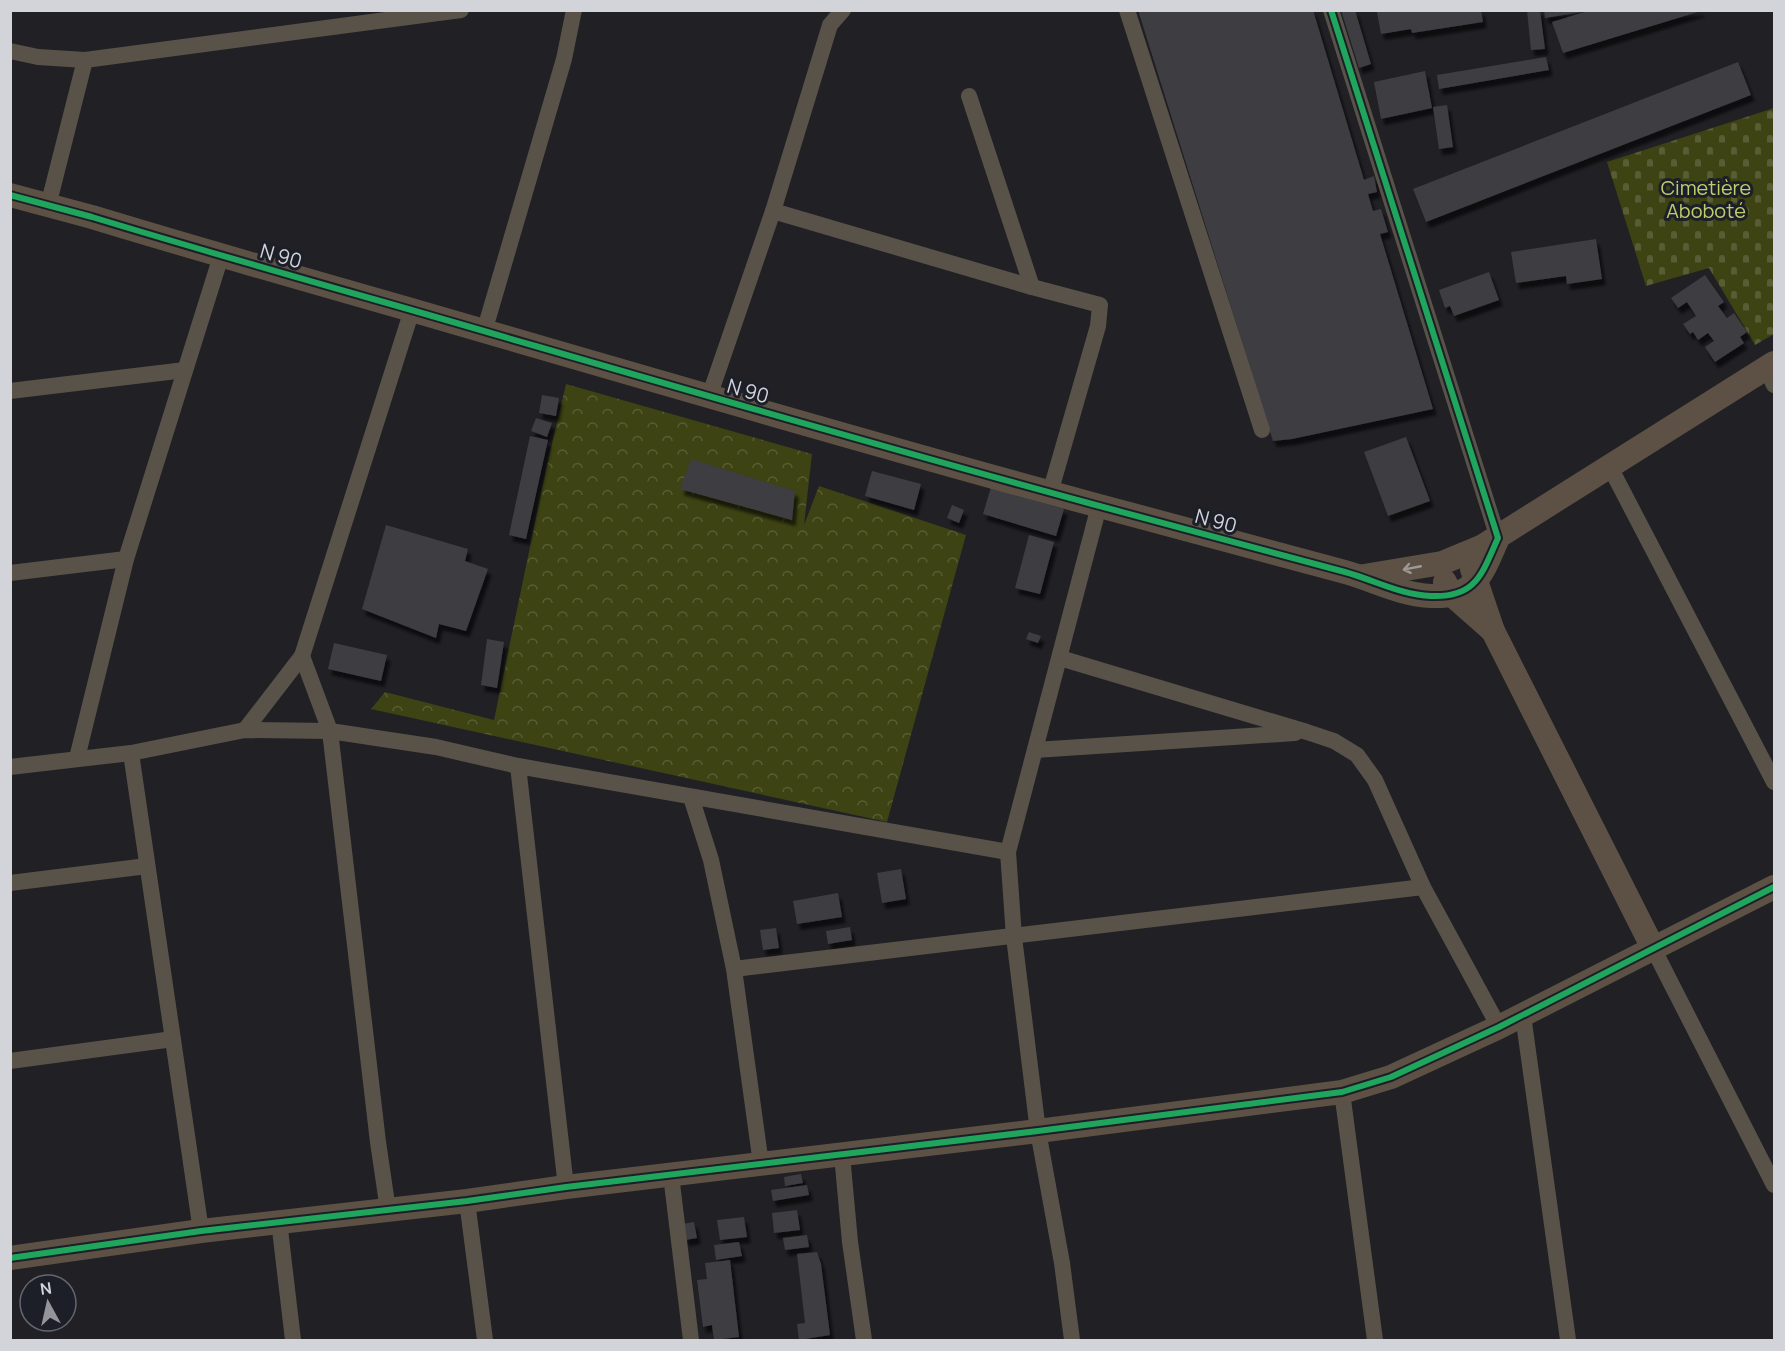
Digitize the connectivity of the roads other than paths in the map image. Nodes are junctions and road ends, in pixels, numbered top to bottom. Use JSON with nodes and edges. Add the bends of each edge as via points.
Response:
{"nodes":[{"id":1,"x":461,"y":10,"type":"edge"},
{"id":2,"x":574,"y":10,"type":"edge"},
{"id":3,"x":843,"y":10,"type":"edge"},
{"id":4,"x":1127,"y":10,"type":"edge"},
{"id":5,"x":1331,"y":10,"type":"edge"},
{"id":6,"x":828,"y":18,"type":"edge"},
{"id":7,"x":10,"y":51,"type":"edge"},
{"id":8,"x":85,"y":60,"type":"junction"},
{"id":9,"x":969,"y":96,"type":"dead end"},
{"id":10,"x":10,"y":195,"type":"edge"},
{"id":11,"x":48,"y":206,"type":"junction"},
{"id":12,"x":773,"y":211,"type":"junction"},
{"id":13,"x":221,"y":256,"type":"junction"},
{"id":14,"x":1032,"y":287,"type":"junction"},
{"id":15,"x":412,"y":310,"type":"junction"},
{"id":16,"x":484,"y":332,"type":"junction"},
{"id":17,"x":185,"y":370,"type":"junction"},
{"id":18,"x":1772,"y":372,"type":"edge"},
{"id":19,"x":10,"y":391,"type":"edge"},
{"id":20,"x":709,"y":398,"type":"junction"},
{"id":21,"x":1262,"y":430,"type":"dead end"},
{"id":22,"x":1610,"y":467,"type":"junction"},
{"id":23,"x":1050,"y":493,"type":"junction"},
{"id":24,"x":1099,"y":506,"type":"junction"},
{"id":25,"x":1498,"y":538,"type":"junction"},
{"id":26,"x":126,"y":559,"type":"junction"},
{"id":27,"x":1452,"y":559,"type":"junction"},
{"id":28,"x":10,"y":573,"type":"edge"},
{"id":29,"x":1362,"y":577,"type":"junction"},
{"id":30,"x":1477,"y":582,"type":"junction"},
{"id":31,"x":1450,"y":594,"type":"junction"},
{"id":32,"x":1493,"y":631,"type":"junction"},
{"id":33,"x":302,"y":656,"type":"junction"},
{"id":34,"x":1060,"y":658,"type":"junction"},
{"id":35,"x":245,"y":730,"type":"junction"},
{"id":36,"x":330,"y":731,"type":"junction"},
{"id":37,"x":1307,"y":732,"type":"junction"},
{"id":38,"x":1035,"y":750,"type":"junction"},
{"id":39,"x":131,"y":753,"type":"junction"},
{"id":40,"x":77,"y":758,"type":"junction"},
{"id":41,"x":518,"y":766,"type":"junction"},
{"id":42,"x":10,"y":767,"type":"edge"},
{"id":43,"x":1774,"y":782,"type":"edge"},
{"id":44,"x":691,"y":796,"type":"junction"},
{"id":45,"x":1008,"y":852,"type":"junction"},
{"id":46,"x":147,"y":866,"type":"junction"},
{"id":47,"x":10,"y":883,"type":"edge"},
{"id":48,"x":1423,"y":887,"type":"junction"},
{"id":49,"x":1774,"y":887,"type":"edge"},
{"id":50,"x":1014,"y":937,"type":"junction"},
{"id":51,"x":1653,"y":948,"type":"junction"},
{"id":52,"x":734,"y":969,"type":"junction"},
{"id":53,"x":1523,"y":1015,"type":"junction"},
{"id":54,"x":1499,"y":1027,"type":"junction"},
{"id":55,"x":173,"y":1039,"type":"junction"},
{"id":56,"x":10,"y":1061,"type":"edge"},
{"id":57,"x":1342,"y":1092,"type":"junction"},
{"id":58,"x":1038,"y":1131,"type":"junction"},
{"id":59,"x":842,"y":1155,"type":"junction"},
{"id":60,"x":761,"y":1164,"type":"junction"},
{"id":61,"x":671,"y":1175,"type":"junction"},
{"id":62,"x":1774,"y":1185,"type":"edge"},
{"id":63,"x":566,"y":1187,"type":"junction"},
{"id":64,"x":466,"y":1202,"type":"junction"},
{"id":65,"x":388,"y":1210,"type":"junction"},
{"id":66,"x":279,"y":1221,"type":"junction"},
{"id":67,"x":201,"y":1231,"type":"junction"},
{"id":68,"x":10,"y":1258,"type":"edge"},
{"id":69,"x":293,"y":1341,"type":"edge"},
{"id":70,"x":485,"y":1341,"type":"edge"},
{"id":71,"x":691,"y":1341,"type":"edge"},
{"id":72,"x":864,"y":1341,"type":"edge"},
{"id":73,"x":1072,"y":1341,"type":"edge"},
{"id":74,"x":1375,"y":1341,"type":"edge"},
{"id":75,"x":1568,"y":1341,"type":"edge"}],
"edges":[{"from":1,"to":8,"type":"street"},
{"from":2,"to":16,"type":"street","via":[[564,59]]},
{"from":3,"to":6,"type":"street"},
{"from":4,"to":21,"type":"street"},
{"from":5,"to":25,"type":"street"},
{"from":6,"to":12,"type":"street"},
{"from":7,"to":8,"type":"street"},
{"from":8,"to":11,"type":"street"},
{"from":9,"to":14,"type":"street"},
{"from":10,"to":11,"type":"street","name":"N 90"},
{"from":11,"to":13,"type":"street","name":"N 90"},
{"from":12,"to":14,"type":"street"},
{"from":12,"to":20,"type":"street"},
{"from":13,"to":15,"type":"street","name":"N 90"},
{"from":13,"to":17,"type":"street"},
{"from":14,"to":23,"type":"street","via":[[1100,305],[1098,326]]},
{"from":15,"to":16,"type":"street","name":"N 90"},
{"from":15,"to":33,"type":"street"},
{"from":16,"to":20,"type":"street","name":"N 90"},
{"from":17,"to":19,"type":"street"},
{"from":17,"to":26,"type":"street"},
{"from":18,"to":22,"type":"street","name":"N 90"},
{"from":20,"to":23,"type":"street","name":"N 90"},
{"from":22,"to":25,"type":"street","name":"N 90"},
{"from":22,"to":43,"type":"street"},
{"from":23,"to":24,"type":"street","name":"N 90"},
{"from":24,"to":29,"type":"street","name":"N 90"},
{"from":24,"to":34,"type":"street"},
{"from":25,"to":27,"type":"street","name":"N 90"},
{"from":25,"to":30,"type":"street"},
{"from":26,"to":28,"type":"street"},
{"from":26,"to":40,"type":"street"},
{"from":27,"to":29,"type":"street","name":"N 90","one_way":true},
{"from":27,"to":30,"type":"street","via":[[1470,566]]},
{"from":27,"to":31,"type":"street","via":[[1443,576]]},
{"from":29,"to":31,"type":"street","name":"N 90","via":[[1413,594]]},
{"from":30,"to":31,"type":"street","name":"N 90"},
{"from":30,"to":32,"type":"street"},
{"from":31,"to":32,"type":"street"},
{"from":32,"to":51,"type":"street"},
{"from":33,"to":35,"type":"street"},
{"from":33,"to":36,"type":"street"},
{"from":34,"to":37,"type":"street"},
{"from":34,"to":38,"type":"street"},
{"from":35,"to":36,"type":"street"},
{"from":35,"to":39,"type":"street"},
{"from":36,"to":41,"type":"street","via":[[436,747]]},
{"from":36,"to":65,"type":"street"},
{"from":37,"to":38,"type":"street"},
{"from":37,"to":48,"type":"street","via":[[1334,741],[1357,755],[1375,780]]},
{"from":38,"to":45,"type":"street"},
{"from":39,"to":40,"type":"street"},
{"from":39,"to":46,"type":"street"},
{"from":40,"to":42,"type":"street"},
{"from":41,"to":44,"type":"street"},
{"from":41,"to":63,"type":"street"},
{"from":44,"to":45,"type":"street"},
{"from":44,"to":52,"type":"street","via":[[711,860]]},
{"from":45,"to":50,"type":"street"},
{"from":46,"to":47,"type":"street"},
{"from":46,"to":55,"type":"street"},
{"from":48,"to":50,"type":"street"},
{"from":48,"to":54,"type":"street"},
{"from":49,"to":51,"type":"street"},
{"from":50,"to":52,"type":"street"},
{"from":50,"to":58,"type":"street"},
{"from":51,"to":53,"type":"street"},
{"from":51,"to":62,"type":"street"},
{"from":52,"to":60,"type":"street"},
{"from":53,"to":54,"type":"street"},
{"from":53,"to":75,"type":"street"},
{"from":54,"to":57,"type":"street","via":[[1390,1077]]},
{"from":55,"to":56,"type":"street"},
{"from":55,"to":67,"type":"street"},
{"from":57,"to":58,"type":"street"},
{"from":57,"to":74,"type":"street"},
{"from":58,"to":59,"type":"street"},
{"from":58,"to":73,"type":"street"},
{"from":59,"to":60,"type":"street"},
{"from":59,"to":72,"type":"street"},
{"from":60,"to":61,"type":"street"},
{"from":61,"to":63,"type":"street"},
{"from":61,"to":71,"type":"street"},
{"from":63,"to":64,"type":"street"},
{"from":64,"to":65,"type":"street"},
{"from":64,"to":70,"type":"street"},
{"from":65,"to":66,"type":"street"},
{"from":66,"to":67,"type":"street"},
{"from":66,"to":69,"type":"street"},
{"from":67,"to":68,"type":"street"}]}
